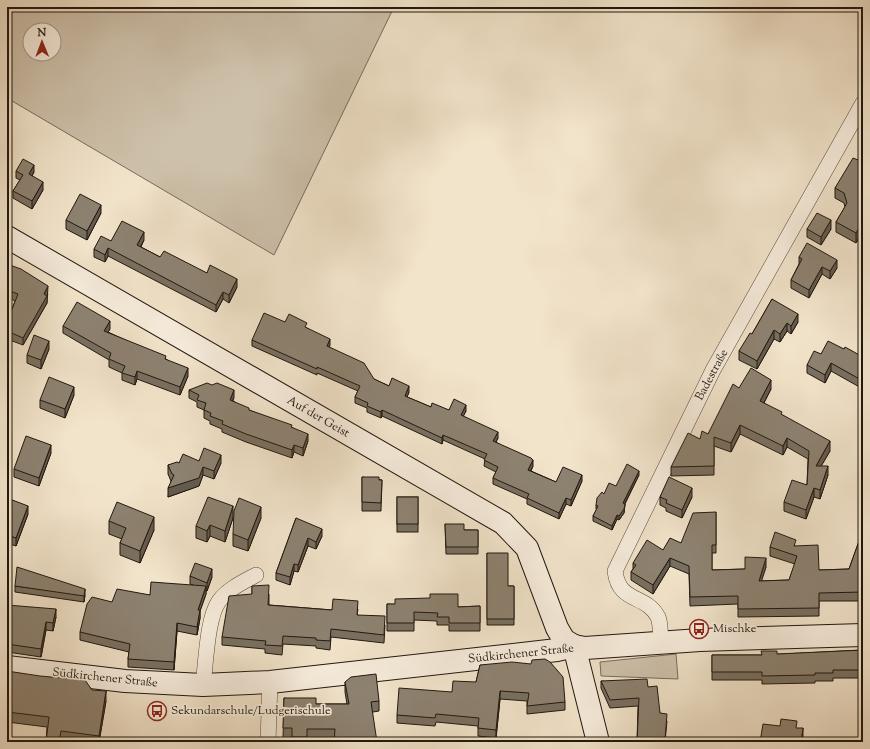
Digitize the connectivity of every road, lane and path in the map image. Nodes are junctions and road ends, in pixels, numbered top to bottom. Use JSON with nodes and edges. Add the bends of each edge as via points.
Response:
{"nodes":[{"id":1,"x":863,"y":103,"type":"edge"},
{"id":2,"x":7,"y":237,"type":"edge"},
{"id":3,"x":256,"y":574,"type":"dead end"},
{"id":4,"x":863,"y":635,"type":"edge"},
{"id":5,"x":661,"y":642,"type":"junction"},
{"id":6,"x":574,"y":646,"type":"junction"},
{"id":7,"x":7,"y":667,"type":"edge"},
{"id":8,"x":270,"y":682,"type":"junction"},
{"id":9,"x":203,"y":685,"type":"junction"},
{"id":10,"x":268,"y":742,"type":"edge"},
{"id":11,"x":598,"y":742,"type":"edge"}],
"edges":[{"from":1,"to":5,"type":"street","name":"Badestraße","via":[[713,370],[615,571],[621,591],[650,607],[658,618]]},
{"from":2,"to":6,"type":"street","name":"Auf der Geist","via":[[503,523],[527,548],[557,628],[564,640]]},
{"from":3,"to":9,"type":"street","via":[[232,588],[219,601],[212,615]]},
{"from":4,"to":5,"type":"street","name":"Südkirchener Straße"},
{"from":5,"to":6,"type":"street","name":"Südkirchener Straße","via":[[597,648]]},
{"from":6,"to":8,"type":"street","name":"Südkirchener Straße","via":[[558,650]]},
{"from":6,"to":11,"type":"street"},
{"from":7,"to":9,"type":"street","name":"Südkirchener Straße","via":[[125,681]]},
{"from":8,"to":9,"type":"street","name":"Südkirchener Straße"},
{"from":8,"to":10,"type":"street"}]}
